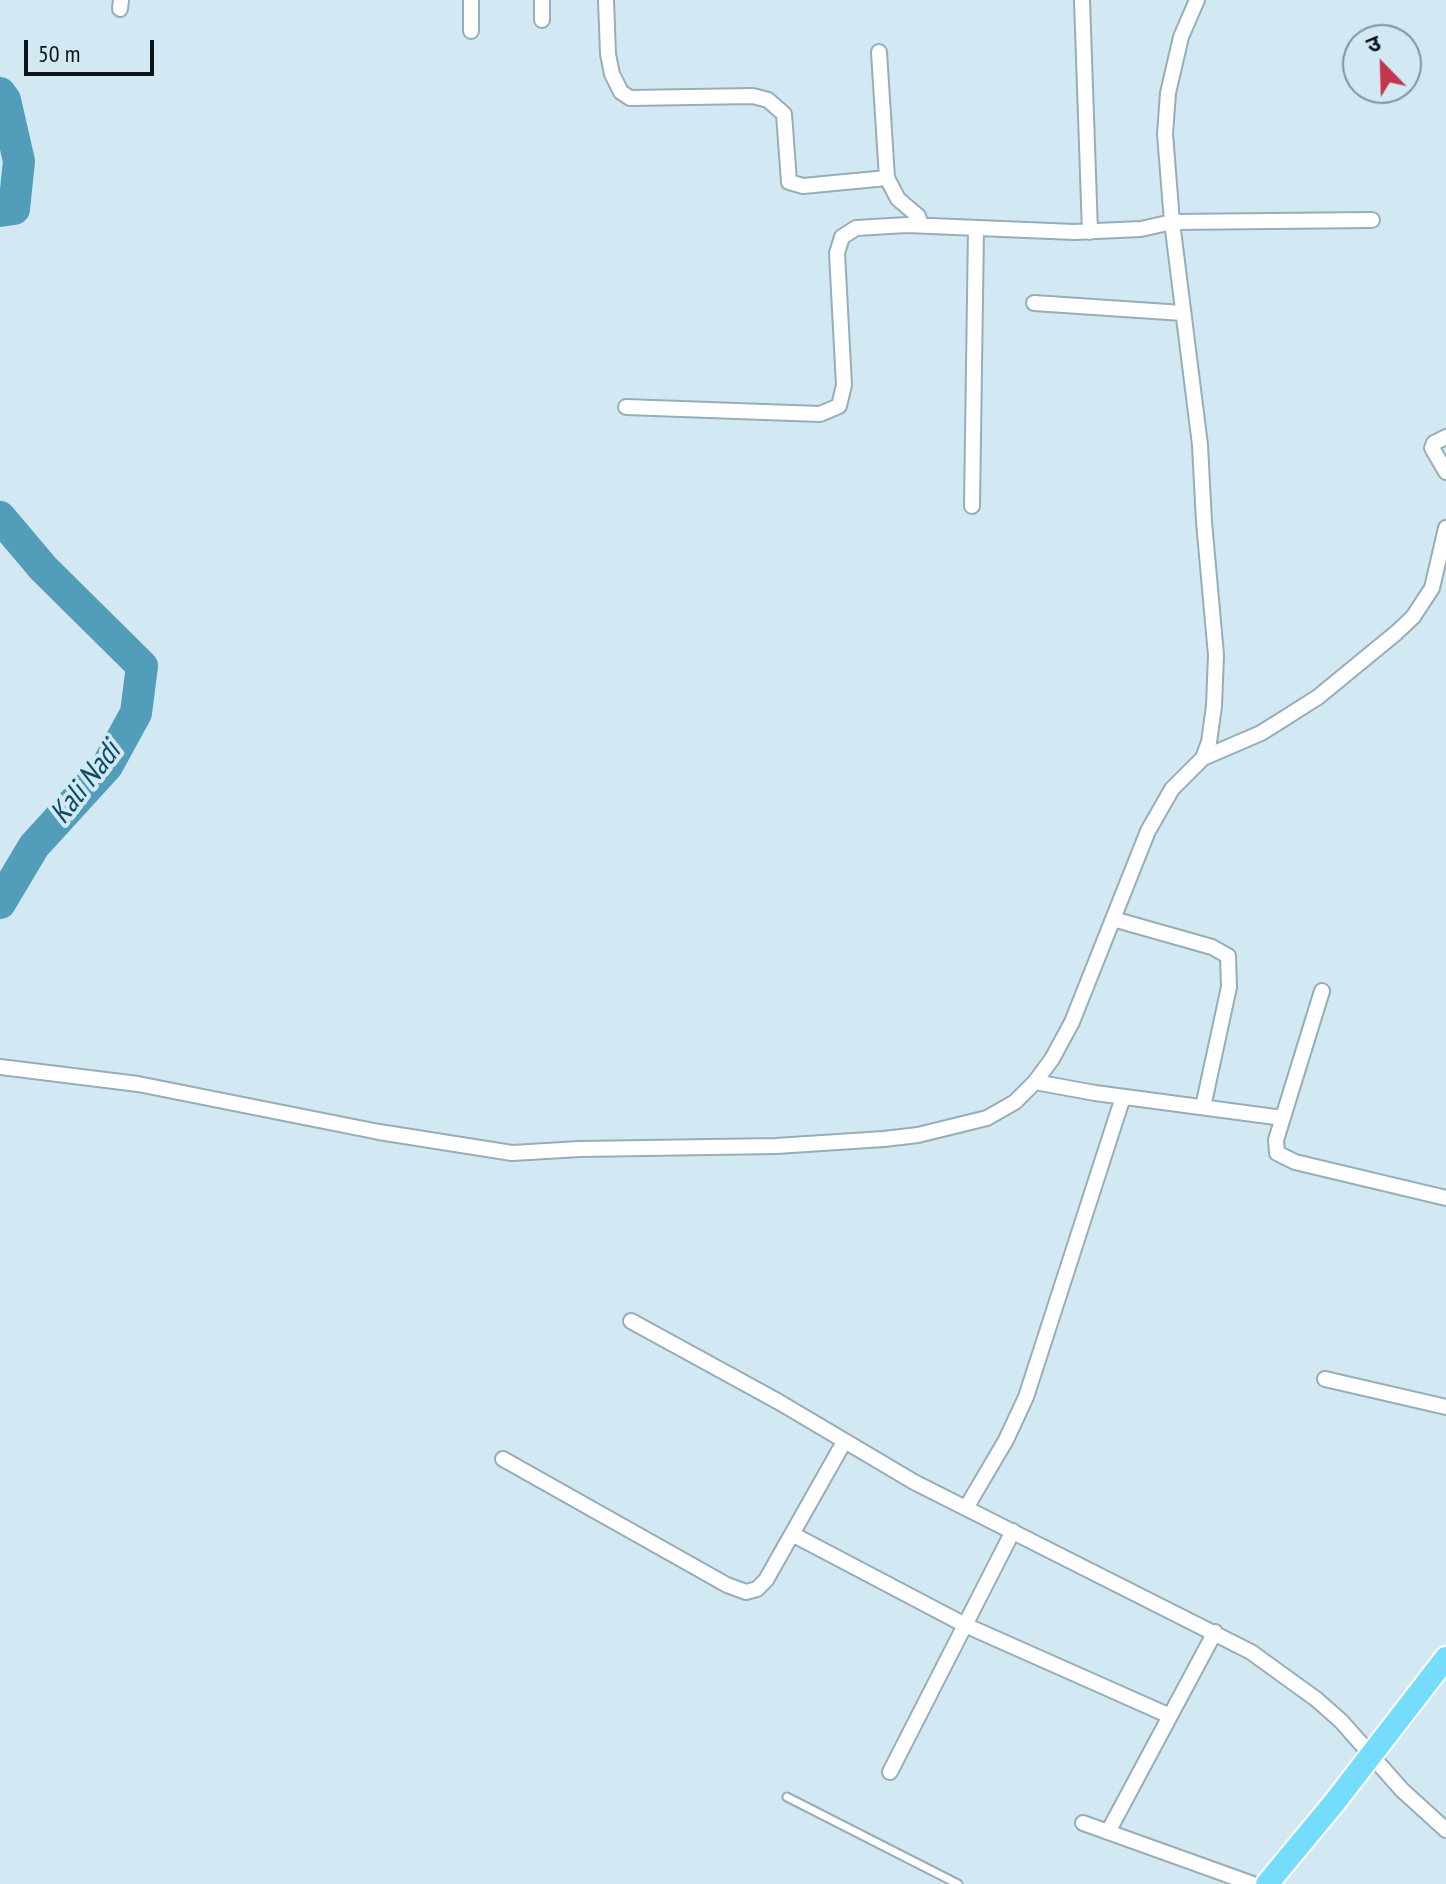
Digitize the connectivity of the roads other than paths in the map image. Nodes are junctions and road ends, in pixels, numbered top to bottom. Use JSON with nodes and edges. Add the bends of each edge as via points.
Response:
{"nodes":[{"id":1,"x":471,"y":0,"type":"edge"},
{"id":2,"x":542,"y":0,"type":"edge"},
{"id":3,"x":606,"y":0,"type":"edge"},
{"id":4,"x":1082,"y":0,"type":"edge"},
{"id":5,"x":1197,"y":0,"type":"edge"},
{"id":6,"x":542,"y":20,"type":"dead end"},
{"id":7,"x":471,"y":31,"type":"dead end"},
{"id":8,"x":879,"y":52,"type":"dead end"},
{"id":9,"x":887,"y":178,"type":"junction"},
{"id":10,"x":1372,"y":220,"type":"dead end"},
{"id":11,"x":1172,"y":222,"type":"junction"},
{"id":12,"x":921,"y":225,"type":"junction"},
{"id":13,"x":976,"y":228,"type":"junction"},
{"id":14,"x":1090,"y":232,"type":"junction"},
{"id":15,"x":1034,"y":303,"type":"dead end"},
{"id":16,"x":1183,"y":313,"type":"junction"},
{"id":17,"x":626,"y":407,"type":"dead end"},
{"id":18,"x":1446,"y":437,"type":"edge"},
{"id":19,"x":1446,"y":472,"type":"edge"},
{"id":20,"x":972,"y":506,"type":"dead end"},
{"id":21,"x":1446,"y":528,"type":"edge"},
{"id":22,"x":1203,"y":758,"type":"junction"},
{"id":23,"x":1113,"y":919,"type":"junction"},
{"id":24,"x":1322,"y":991,"type":"dead end"},
{"id":25,"x":0,"y":1067,"type":"edge"},
{"id":26,"x":1035,"y":1082,"type":"junction"},
{"id":27,"x":1123,"y":1097,"type":"junction"},
{"id":28,"x":1203,"y":1107,"type":"junction"},
{"id":29,"x":1283,"y":1118,"type":"junction"},
{"id":30,"x":1446,"y":1198,"type":"edge"},
{"id":31,"x":631,"y":1321,"type":"dead end"},
{"id":32,"x":1325,"y":1379,"type":"dead end"},
{"id":33,"x":1446,"y":1407,"type":"edge"},
{"id":34,"x":844,"y":1442,"type":"junction"},
{"id":35,"x":503,"y":1459,"type":"dead end"},
{"id":36,"x":966,"y":1508,"type":"junction"},
{"id":37,"x":1013,"y":1531,"type":"junction"},
{"id":38,"x":792,"y":1534,"type":"junction"},
{"id":39,"x":965,"y":1625,"type":"junction"},
{"id":40,"x":1215,"y":1632,"type":"junction"},
{"id":41,"x":1446,"y":1658,"type":"edge"},
{"id":42,"x":1170,"y":1716,"type":"junction"},
{"id":43,"x":1372,"y":1754,"type":"junction"},
{"id":44,"x":890,"y":1772,"type":"dead end"},
{"id":45,"x":787,"y":1797,"type":"dead end"},
{"id":46,"x":1083,"y":1823,"type":"dead end"},
{"id":47,"x":1446,"y":1830,"type":"edge"},
{"id":48,"x":1108,"y":1832,"type":"junction"},
{"id":49,"x":958,"y":1884,"type":"edge"},
{"id":50,"x":1253,"y":1884,"type":"edge"},
{"id":51,"x":1267,"y":1884,"type":"edge"}],
"edges":[{"from":1,"to":7,"type":"street"},
{"from":2,"to":6,"type":"street"},
{"from":3,"to":9,"type":"street","via":[[612,74],[630,98],[768,100],[784,114],[789,182],[803,186]]},
{"from":4,"to":14,"type":"street"},
{"from":5,"to":11,"type":"street","via":[[1181,37],[1168,93],[1165,134]]},
{"from":8,"to":9,"type":"street"},
{"from":9,"to":12,"type":"street"},
{"from":10,"to":11,"type":"street"},
{"from":11,"to":14,"type":"street"},
{"from":11,"to":16,"type":"street"},
{"from":12,"to":13,"type":"street"},
{"from":12,"to":17,"type":"street","via":[[856,228],[838,244],[844,385],[843,398],[833,410],[820,414]]},
{"from":13,"to":14,"type":"street"},
{"from":13,"to":20,"type":"street"},
{"from":15,"to":16,"type":"street"},
{"from":16,"to":22,"type":"street","via":[[1200,445],[1216,655],[1214,706]]},
{"from":18,"to":19,"type":"street","via":[[1432,448]]},
{"from":21,"to":22,"type":"street","via":[[1432,588],[1413,617],[1318,697],[1261,733]]},
{"from":22,"to":23,"type":"street","via":[[1172,789],[1153,821]]},
{"from":23,"to":26,"type":"street","via":[[1072,1022]]},
{"from":23,"to":28,"type":"street","via":[[1228,956],[1229,987]]},
{"from":24,"to":29,"type":"street"},
{"from":25,"to":26,"type":"street","via":[[138,1084],[512,1153],[790,1145],[918,1135],[1003,1111]]},
{"from":26,"to":27,"type":"street"},
{"from":27,"to":28,"type":"street"},
{"from":27,"to":36,"type":"street","via":[[1026,1397]]},
{"from":28,"to":29,"type":"street"},
{"from":29,"to":30,"type":"street","via":[[1276,1147],[1282,1158]]},
{"from":31,"to":34,"type":"street"},
{"from":32,"to":33,"type":"street"},
{"from":34,"to":36,"type":"street"},
{"from":34,"to":38,"type":"street"},
{"from":35,"to":38,"type":"street","via":[[746,1592],[766,1580]]},
{"from":36,"to":37,"type":"street"},
{"from":37,"to":39,"type":"street"},
{"from":37,"to":40,"type":"street"},
{"from":38,"to":39,"type":"street"},
{"from":39,"to":42,"type":"street"},
{"from":39,"to":44,"type":"street"},
{"from":40,"to":42,"type":"street"},
{"from":40,"to":43,"type":"street","via":[[1280,1671]]},
{"from":41,"to":43,"type":"main road"},
{"from":42,"to":48,"type":"street"},
{"from":43,"to":47,"type":"street"},
{"from":43,"to":51,"type":"main road"},
{"from":45,"to":49,"type":"lane"},
{"from":46,"to":48,"type":"street"},
{"from":48,"to":50,"type":"street"}]}
